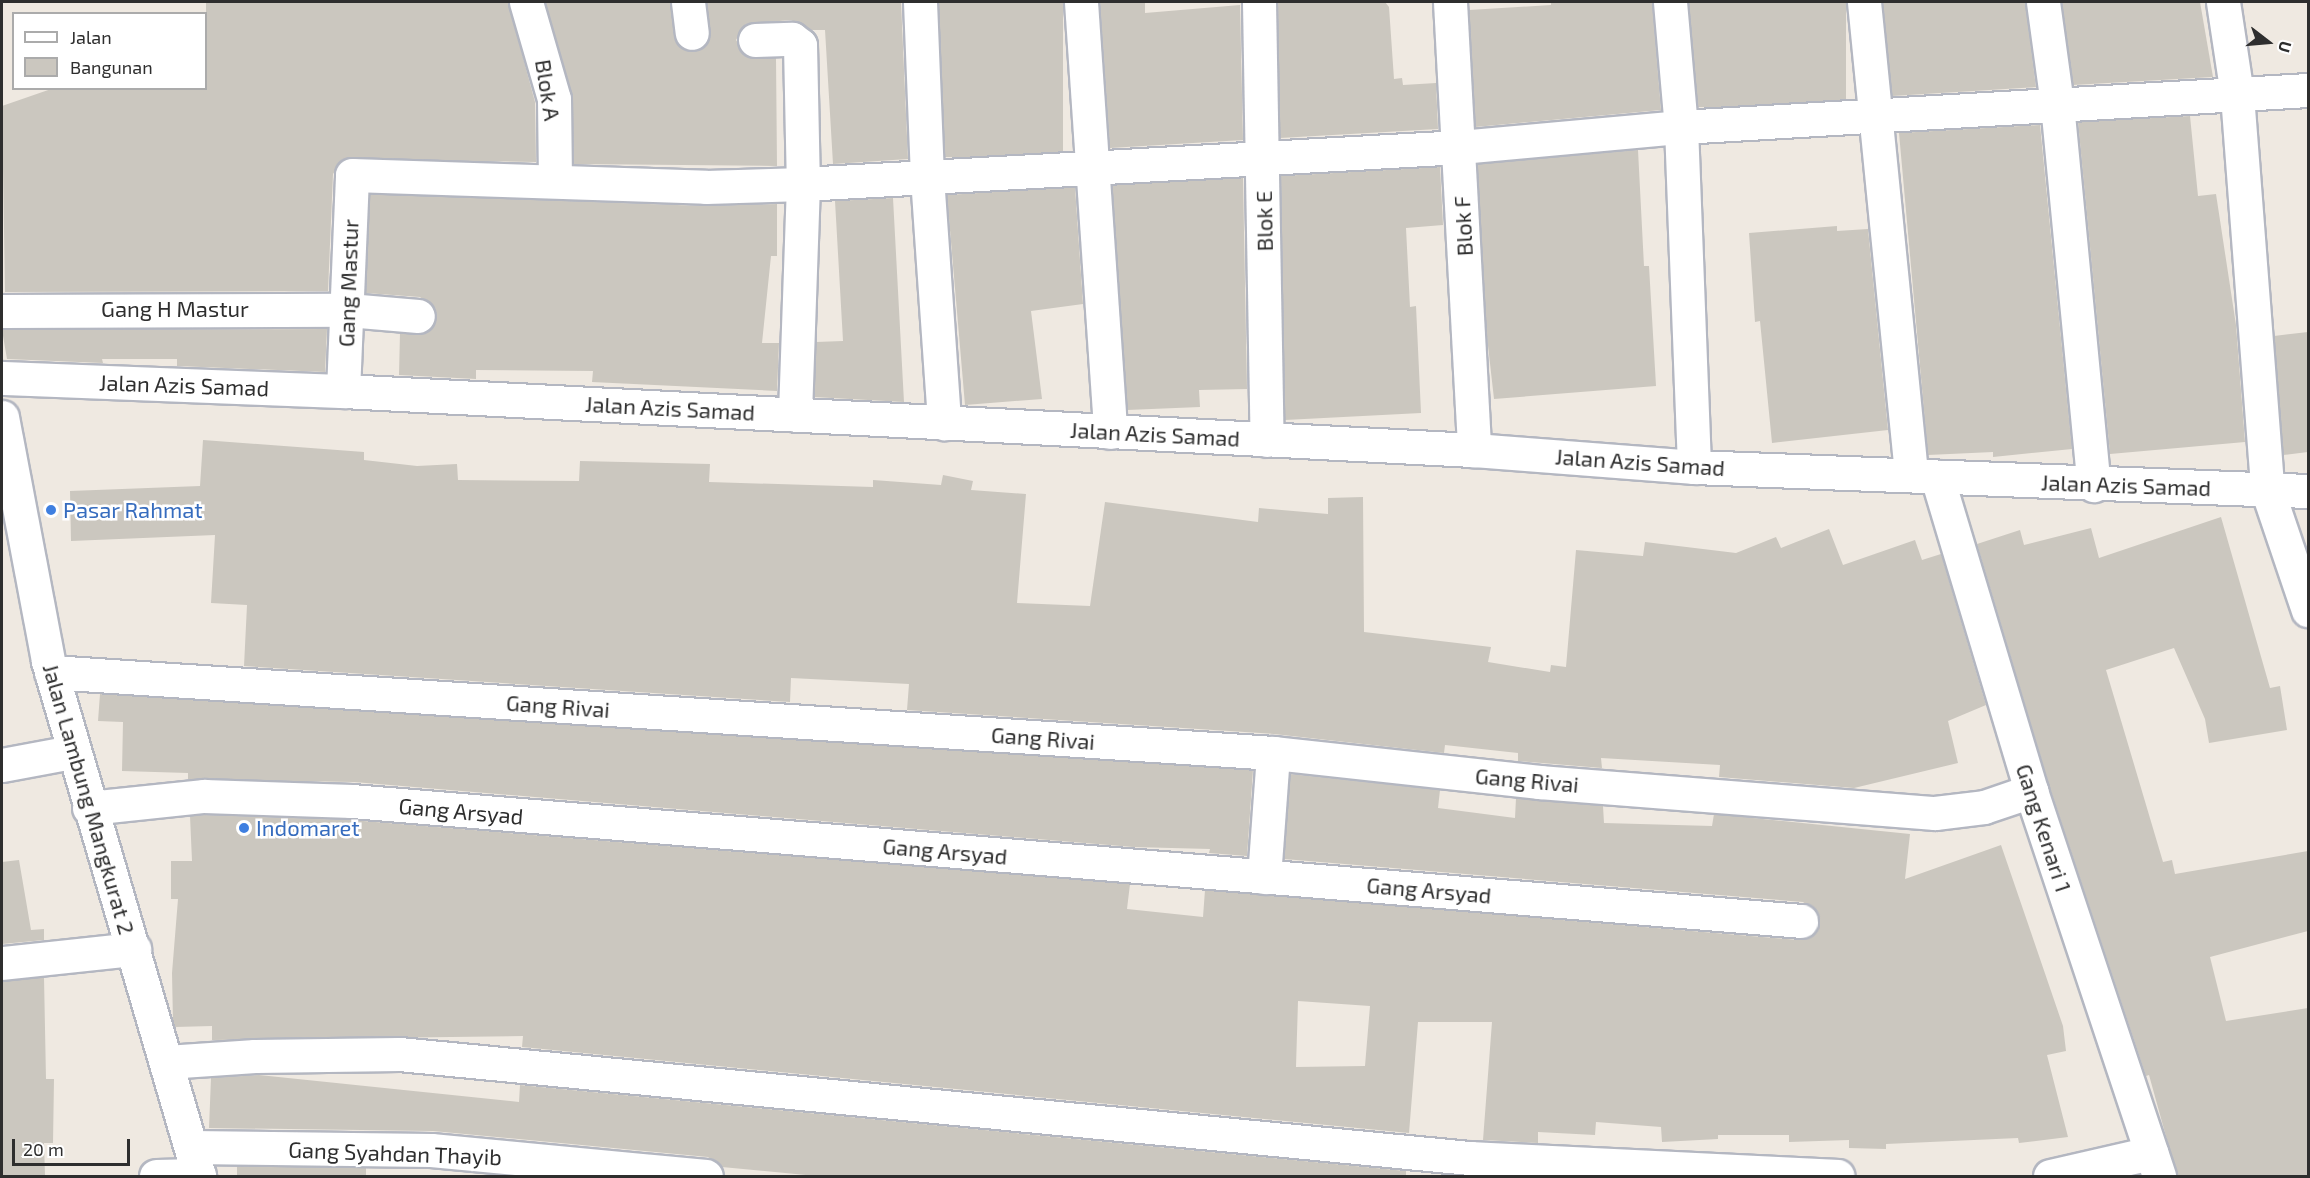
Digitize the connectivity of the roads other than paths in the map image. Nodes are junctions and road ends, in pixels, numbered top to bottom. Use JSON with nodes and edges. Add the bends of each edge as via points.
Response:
{"nodes":[{"id":1,"x":526,"y":2,"type":"edge"},
{"id":2,"x":920,"y":2,"type":"edge"},
{"id":3,"x":1081,"y":2,"type":"edge"},
{"id":4,"x":1259,"y":2,"type":"edge"},
{"id":5,"x":1450,"y":2,"type":"edge"},
{"id":6,"x":1670,"y":2,"type":"edge"},
{"id":7,"x":1864,"y":2,"type":"edge"},
{"id":8,"x":2043,"y":2,"type":"edge"},
{"id":9,"x":2223,"y":2,"type":"edge"},
{"id":10,"x":755,"y":39,"type":"dead end"},
{"id":11,"x":2308,"y":90,"type":"edge"},
{"id":12,"x":2237,"y":95,"type":"junction"},
{"id":13,"x":2057,"y":104,"type":"junction"},
{"id":14,"x":1876,"y":116,"type":"junction"},
{"id":15,"x":1681,"y":127,"type":"junction"},
{"id":16,"x":1460,"y":147,"type":"junction"},
{"id":17,"x":1264,"y":158,"type":"junction"},
{"id":18,"x":1092,"y":167,"type":"junction"},
{"id":19,"x":927,"y":177,"type":"junction"},
{"id":20,"x":555,"y":181,"type":"junction"},
{"id":21,"x":803,"y":184,"type":"junction"},
{"id":22,"x":2,"y":310,"type":"edge"},
{"id":23,"x":348,"y":310,"type":"junction"},
{"id":24,"x":418,"y":316,"type":"dead end"},
{"id":25,"x":2,"y":378,"type":"edge"},
{"id":26,"x":343,"y":391,"type":"junction"},
{"id":27,"x":795,"y":415,"type":"junction"},
{"id":28,"x":2,"y":417,"type":"edge"},
{"id":29,"x":944,"y":423,"type":"junction"},
{"id":30,"x":1110,"y":432,"type":"junction"},
{"id":31,"x":1267,"y":440,"type":"junction"},
{"id":32,"x":1474,"y":450,"type":"junction"},
{"id":33,"x":1694,"y":467,"type":"junction"},
{"id":34,"x":1924,"y":476,"type":"junction"},
{"id":35,"x":2094,"y":485,"type":"junction"},
{"id":36,"x":2266,"y":489,"type":"junction"},
{"id":37,"x":2308,"y":491,"type":"edge"},
{"id":38,"x":2308,"y":610,"type":"edge"},
{"id":39,"x":51,"y":672,"type":"junction"},
{"id":40,"x":72,"y":752,"type":"junction"},
{"id":41,"x":1273,"y":753,"type":"junction"},
{"id":42,"x":2,"y":765,"type":"edge"},
{"id":43,"x":2031,"y":791,"type":"junction"},
{"id":44,"x":89,"y":808,"type":"junction"},
{"id":45,"x":1264,"y":877,"type":"junction"},
{"id":46,"x":1801,"y":921,"type":"dead end"},
{"id":47,"x":134,"y":949,"type":"junction"},
{"id":48,"x":2,"y":963,"type":"edge"},
{"id":49,"x":166,"y":1062,"type":"junction"},
{"id":50,"x":2155,"y":1165,"type":"edge"},
{"id":51,"x":197,"y":1166,"type":"edge"},
{"id":52,"x":156,"y":1176,"type":"edge"},
{"id":53,"x":706,"y":1176,"type":"edge"},
{"id":54,"x":1838,"y":1176,"type":"edge"},
{"id":55,"x":2050,"y":1176,"type":"edge"}],
"edges":[{"from":1,"to":20,"type":"street","name":"Blok A","via":[[554,99]]},
{"from":2,"to":19,"type":"street"},
{"from":3,"to":18,"type":"street"},
{"from":4,"to":17,"type":"street","name":"Blok E"},
{"from":5,"to":16,"type":"street","name":"Blok F"},
{"from":6,"to":15,"type":"street"},
{"from":7,"to":14,"type":"street","name":"Gang Kenari 1"},
{"from":8,"to":13,"type":"street"},
{"from":9,"to":12,"type":"street"},
{"from":10,"to":21,"type":"street","via":[[792,39],[800,45]]},
{"from":11,"to":12,"type":"street"},
{"from":12,"to":13,"type":"street"},
{"from":12,"to":36,"type":"street"},
{"from":13,"to":14,"type":"street"},
{"from":13,"to":35,"type":"street"},
{"from":14,"to":15,"type":"street"},
{"from":14,"to":34,"type":"street","name":"Gang Kenari 1"},
{"from":15,"to":16,"type":"street"},
{"from":15,"to":33,"type":"street"},
{"from":16,"to":17,"type":"street"},
{"from":16,"to":32,"type":"street","name":"Blok F"},
{"from":17,"to":18,"type":"street"},
{"from":17,"to":31,"type":"street","name":"Blok E"},
{"from":18,"to":19,"type":"street"},
{"from":18,"to":30,"type":"street"},
{"from":19,"to":21,"type":"street"},
{"from":19,"to":29,"type":"street"},
{"from":20,"to":21,"type":"street","via":[[706,187]]},
{"from":20,"to":23,"type":"street","name":"Gang Mastur","via":[[352,175]]},
{"from":21,"to":27,"type":"street"},
{"from":22,"to":23,"type":"street","name":"Gang H Mastur"},
{"from":23,"to":24,"type":"street","name":"Gang H Mastur"},
{"from":23,"to":26,"type":"street","name":"Gang Mastur"},
{"from":25,"to":26,"type":"street","name":"Jalan Azis Samad"},
{"from":26,"to":27,"type":"street","name":"Jalan Azis Samad"},
{"from":27,"to":29,"type":"street","name":"Jalan Azis Samad"},
{"from":28,"to":39,"type":"street","name":"Jalan Lambung Mangkurat 2"},
{"from":29,"to":30,"type":"street","name":"Jalan Azis Samad"},
{"from":30,"to":31,"type":"street","name":"Jalan Azis Samad"},
{"from":31,"to":32,"type":"street","name":"Jalan Azis Samad"},
{"from":32,"to":33,"type":"street","name":"Jalan Azis Samad"},
{"from":33,"to":34,"type":"street","name":"Jalan Azis Samad"},
{"from":34,"to":35,"type":"street","name":"Jalan Azis Samad"},
{"from":34,"to":43,"type":"street","name":"Gang Kenari 1"},
{"from":35,"to":36,"type":"street","name":"Jalan Azis Samad"},
{"from":36,"to":37,"type":"street","name":"Jalan Azis Samad"},
{"from":36,"to":38,"type":"street"},
{"from":39,"to":40,"type":"street","name":"Jalan Lambung Mangkurat 2"},
{"from":39,"to":41,"type":"street","name":"Gang Rivai"},
{"from":40,"to":42,"type":"street"},
{"from":40,"to":44,"type":"street","name":"Jalan Lambung Mangkurat 2"},
{"from":41,"to":43,"type":"street","name":"Gang Rivai","via":[[1539,782],[1935,813],[1984,807]]},
{"from":41,"to":45,"type":"street"},
{"from":43,"to":50,"type":"street","name":"Gang Kenari 1"},
{"from":44,"to":45,"type":"street","name":"Gang Arsyad","via":[[204,796],[330,800]]},
{"from":44,"to":47,"type":"street","name":"Jalan Lambung Mangkurat 2"},
{"from":45,"to":46,"type":"street","name":"Gang Arsyad"},
{"from":47,"to":48,"type":"street"},
{"from":47,"to":49,"type":"street","name":"Jalan Lambung Mangkurat 2"},
{"from":49,"to":51,"type":"street","name":"Jalan Lambung Mangkurat 2"},
{"from":49,"to":54,"type":"street","via":[[399,1054],[1470,1158]]},
{"from":50,"to":55,"type":"street"},
{"from":51,"to":52,"type":"street","name":"Gang Syahdan Thayib"},
{"from":51,"to":53,"type":"street","name":"Gang Syahdan Thayib","via":[[431,1150]]}]}
